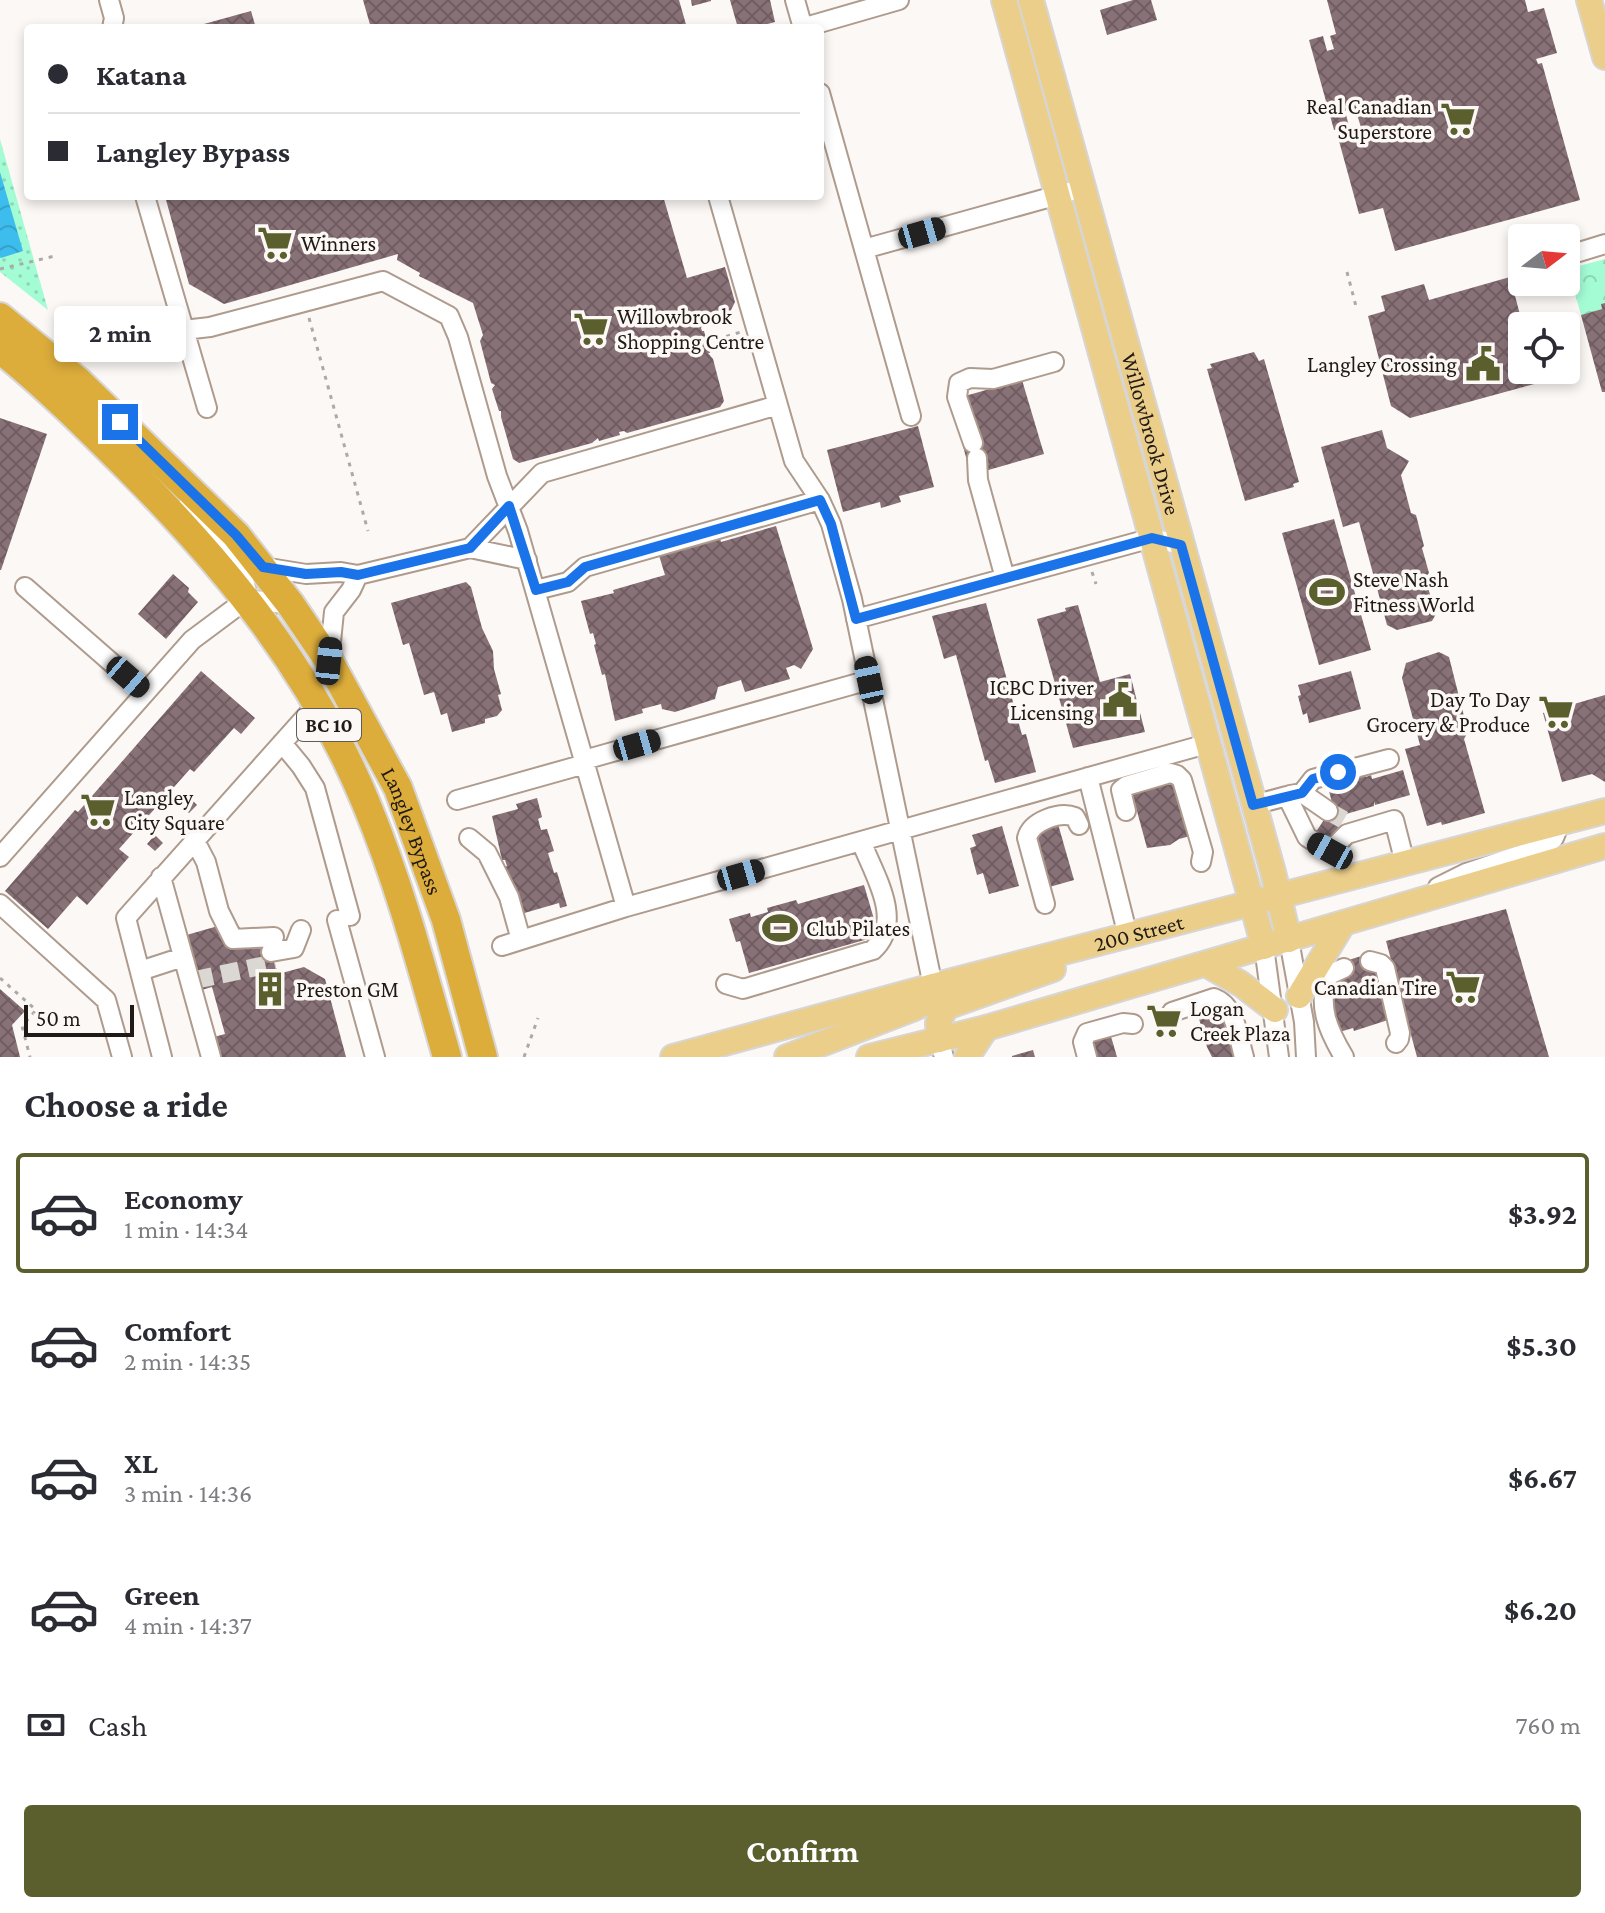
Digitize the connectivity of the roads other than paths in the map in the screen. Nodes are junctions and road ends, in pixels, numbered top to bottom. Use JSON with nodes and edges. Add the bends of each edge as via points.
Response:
{"nodes":[{"id":1,"x":109,"y":0,"type":"edge"},
{"id":2,"x":795,"y":0,"type":"edge"},
{"id":3,"x":899,"y":0,"type":"edge"},
{"id":4,"x":1004,"y":0,"type":"edge"},
{"id":5,"x":1031,"y":0,"type":"edge"},
{"id":6,"x":1589,"y":0,"type":"edge"},
{"id":7,"x":113,"y":24,"type":"edge"},
{"id":8,"x":801,"y":24,"type":"edge"},
{"id":9,"x":816,"y":24,"type":"edge"},
{"id":10,"x":1605,"y":57,"type":"edge"},
{"id":11,"x":824,"y":107,"type":"edge"},
{"id":12,"x":1082,"y":188,"type":"junction"},
{"id":13,"x":1058,"y":195,"type":"junction"},
{"id":14,"x":146,"y":200,"type":"edge"},
{"id":15,"x":719,"y":200,"type":"edge"},
{"id":16,"x":1605,"y":244,"type":"edge"},
{"id":17,"x":864,"y":249,"type":"junction"},
{"id":18,"x":1580,"y":252,"type":"edge"},
{"id":19,"x":0,"y":317,"type":"edge"},
{"id":20,"x":184,"y":330,"type":"junction"},
{"id":21,"x":0,"y":349,"type":"edge"},
{"id":22,"x":1054,"y":362,"type":"dead end"},
{"id":23,"x":778,"y":405,"type":"junction"},
{"id":24,"x":207,"y":408,"type":"dead end"},
{"id":25,"x":911,"y":416,"type":"dead end"},
{"id":26,"x":963,"y":416,"type":"junction"},
{"id":27,"x":978,"y":480,"type":"junction"},
{"id":28,"x":183,"y":484,"type":"junction"},
{"id":29,"x":820,"y":500,"type":"junction"},
{"id":30,"x":509,"y":506,"type":"junction"},
{"id":31,"x":1152,"y":538,"type":"junction"},
{"id":32,"x":1181,"y":545,"type":"junction"},
{"id":33,"x":470,"y":548,"type":"junction"},
{"id":34,"x":527,"y":560,"type":"junction"},
{"id":35,"x":263,"y":567,"type":"junction"},
{"id":36,"x":358,"y":575,"type":"junction"},
{"id":37,"x":1005,"y":578,"type":"junction"},
{"id":38,"x":25,"y":587,"type":"dead end"},
{"id":39,"x":536,"y":590,"type":"junction"},
{"id":40,"x":247,"y":599,"type":"junction"},
{"id":41,"x":291,"y":605,"type":"junction"},
{"id":42,"x":856,"y":619,"type":"junction"},
{"id":43,"x":329,"y":661,"type":"junction"},
{"id":44,"x":869,"y":680,"type":"junction"},
{"id":45,"x":145,"y":692,"type":"junction"},
{"id":46,"x":317,"y":704,"type":"junction"},
{"id":47,"x":282,"y":743,"type":"junction"},
{"id":48,"x":1210,"y":743,"type":"junction"},
{"id":49,"x":1389,"y":759,"type":"dead end"},
{"id":50,"x":585,"y":762,"type":"junction"},
{"id":51,"x":1088,"y":777,"type":"junction"},
{"id":52,"x":1294,"y":794,"type":"junction"},
{"id":53,"x":457,"y":800,"type":"dead end"},
{"id":54,"x":1253,"y":805,"type":"junction"},
{"id":55,"x":1126,"y":811,"type":"dead end"},
{"id":56,"x":1605,"y":811,"type":"edge"},
{"id":57,"x":1336,"y":823,"type":"junction"},
{"id":58,"x":1560,"y":823,"type":"junction"},
{"id":59,"x":1079,"y":825,"type":"dead end"},
{"id":60,"x":900,"y":830,"type":"junction"},
{"id":61,"x":469,"y":838,"type":"dead end"},
{"id":62,"x":195,"y":841,"type":"junction"},
{"id":63,"x":861,"y":841,"type":"junction"},
{"id":64,"x":1605,"y":846,"type":"edge"},
{"id":65,"x":0,"y":857,"type":"edge"},
{"id":66,"x":1201,"y":862,"type":"dead end"},
{"id":67,"x":1405,"y":863,"type":"junction"},
{"id":68,"x":161,"y":877,"type":"junction"},
{"id":69,"x":1278,"y":895,"type":"junction"},
{"id":70,"x":1253,"y":902,"type":"junction"},
{"id":71,"x":0,"y":904,"type":"edge"},
{"id":72,"x":1045,"y":904,"type":"dead end"},
{"id":73,"x":626,"y":907,"type":"junction"},
{"id":74,"x":1401,"y":907,"type":"junction"},
{"id":75,"x":1342,"y":925,"type":"junction"},
{"id":76,"x":301,"y":930,"type":"dead end"},
{"id":77,"x":1128,"y":936,"type":"junction"},
{"id":78,"x":521,"y":940,"type":"junction"},
{"id":79,"x":1289,"y":940,"type":"junction"},
{"id":80,"x":502,"y":946,"type":"dead end"},
{"id":81,"x":1264,"y":947,"type":"junction"},
{"id":82,"x":1370,"y":961,"type":"dead end"},
{"id":83,"x":1206,"y":964,"type":"junction"},
{"id":84,"x":1344,"y":968,"type":"dead end"},
{"id":85,"x":140,"y":971,"type":"junction"},
{"id":86,"x":190,"y":973,"type":"junction"},
{"id":87,"x":726,"y":984,"type":"dead end"},
{"id":88,"x":933,"y":986,"type":"junction"},
{"id":89,"x":1299,"y":996,"type":"junction"},
{"id":90,"x":1275,"y":1010,"type":"junction"},
{"id":91,"x":1172,"y":1012,"type":"dead end"},
{"id":92,"x":1133,"y":1024,"type":"dead end"},
{"id":93,"x":986,"y":1028,"type":"junction"},
{"id":94,"x":1396,"y":1043,"type":"dead end"},
{"id":95,"x":941,"y":1048,"type":"edge"},
{"id":96,"x":204,"y":1055,"type":"edge"},
{"id":97,"x":446,"y":1056,"type":"edge"},
{"id":98,"x":122,"y":1057,"type":"edge"},
{"id":99,"x":162,"y":1057,"type":"edge"},
{"id":100,"x":375,"y":1057,"type":"edge"},
{"id":101,"x":483,"y":1057,"type":"edge"},
{"id":102,"x":673,"y":1057,"type":"edge"},
{"id":103,"x":787,"y":1057,"type":"edge"},
{"id":104,"x":869,"y":1057,"type":"edge"},
{"id":105,"x":967,"y":1057,"type":"edge"},
{"id":106,"x":1087,"y":1057,"type":"edge"},
{"id":107,"x":1244,"y":1057,"type":"edge"},
{"id":108,"x":1279,"y":1057,"type":"edge"},
{"id":109,"x":1306,"y":1057,"type":"edge"},
{"id":110,"x":1344,"y":1057,"type":"edge"}],
"edges":[{"from":1,"to":7,"type":"street"},
{"from":2,"to":8,"type":"street"},
{"from":3,"to":9,"type":"street"},
{"from":4,"to":13,"type":"main road","name":"Willowbrook Drive"},
{"from":5,"to":12,"type":"main road","name":"Willowbrook Drive"},
{"from":6,"to":10,"type":"main road"},
{"from":11,"to":17,"type":"street"},
{"from":12,"to":13,"type":"street"},
{"from":12,"to":32,"type":"main road","name":"Willowbrook Drive"},
{"from":13,"to":17,"type":"street"},
{"from":13,"to":31,"type":"main road","name":"Willowbrook Drive"},
{"from":14,"to":20,"type":"street"},
{"from":15,"to":23,"type":"street"},
{"from":16,"to":18,"type":"street"},
{"from":17,"to":25,"type":"street"},
{"from":19,"to":28,"type":"highway","name":"Langley Bypass","number":"BC 10","via":[[78,381]]},
{"from":20,"to":24,"type":"street"},
{"from":20,"to":30,"type":"street","via":[[383,281],[449,316]]},
{"from":21,"to":40,"type":"highway","name":"Langley Bypass","number":"BC 10","via":[[95,434]]},
{"from":22,"to":26,"type":"street","via":[[993,379],[963,380],[957,389]]},
{"from":23,"to":29,"type":"street","via":[[794,461]]},
{"from":23,"to":30,"type":"street","via":[[542,473]]},
{"from":26,"to":27,"type":"street"},
{"from":26,"to":27,"type":"street","via":[[959,436],[967,466]]},
{"from":27,"to":37,"type":"street"},
{"from":28,"to":35,"type":"highway","name":"Langley Bypass","number":"BC 10"},
{"from":28,"to":40,"type":"street","via":[[193,512],[237,561]]},
{"from":29,"to":39,"type":"street","via":[[585,567],[568,582]]},
{"from":29,"to":42,"type":"street"},
{"from":30,"to":33,"type":"street"},
{"from":30,"to":34,"type":"street"},
{"from":31,"to":32,"type":"street"},
{"from":31,"to":37,"type":"street"},
{"from":31,"to":48,"type":"main road","name":"Willowbrook Drive"},
{"from":32,"to":54,"type":"main road","name":"Willowbrook Drive"},
{"from":33,"to":34,"type":"street"},
{"from":33,"to":36,"type":"street"},
{"from":34,"to":39,"type":"street"},
{"from":35,"to":36,"type":"street"},
{"from":35,"to":41,"type":"highway","name":"Langley Bypass","number":"BC 10"},
{"from":36,"to":43,"type":"street","via":[[334,612]]},
{"from":37,"to":42,"type":"street"},
{"from":38,"to":45,"type":"street"},
{"from":39,"to":50,"type":"street"},
{"from":40,"to":41,"type":"street"},
{"from":40,"to":45,"type":"street","via":[[192,640]]},
{"from":40,"to":46,"type":"highway","name":"Langley Bypass","number":"BC 10"},
{"from":41,"to":43,"type":"highway","name":"Langley Bypass","number":"BC 10"},
{"from":42,"to":44,"type":"street"},
{"from":43,"to":101,"type":"highway","name":"Langley Bypass","number":"BC 10","via":[[398,788],[446,920]]},
{"from":44,"to":50,"type":"street"},
{"from":44,"to":60,"type":"street"},
{"from":45,"to":65,"type":"street"},
{"from":46,"to":47,"type":"street"},
{"from":46,"to":97,"type":"highway","name":"Langley Bypass","number":"BC 10","via":[[389,862]]},
{"from":47,"to":62,"type":"street"},
{"from":47,"to":100,"type":"street","via":[[315,788]]},
{"from":48,"to":51,"type":"street"},
{"from":48,"to":70,"type":"main road","name":"Willowbrook Drive"},
{"from":49,"to":52,"type":"street","via":[[1313,779]]},
{"from":50,"to":53,"type":"street"},
{"from":50,"to":73,"type":"street"},
{"from":51,"to":60,"type":"street"},
{"from":51,"to":77,"type":"street"},
{"from":52,"to":54,"type":"street"},
{"from":52,"to":57,"type":"street"},
{"from":52,"to":57,"type":"street","via":[[1307,837],[1330,851]]},
{"from":54,"to":69,"type":"main road","name":"Willowbrook Drive"},
{"from":55,"to":66,"type":"street","via":[[1121,790],[1126,786],[1177,775],[1203,852]]},
{"from":56,"to":58,"type":"main road","name":"200 Street"},
{"from":57,"to":67,"type":"street","via":[[1394,820]]},
{"from":58,"to":67,"type":"main road","name":"200 Street"},
{"from":58,"to":74,"type":"street","via":[[1544,847],[1466,873]]},
{"from":59,"to":72,"type":"street","via":[[1067,814],[1029,830]]},
{"from":60,"to":63,"type":"street"},
{"from":60,"to":88,"type":"street"},
{"from":61,"to":78,"type":"street","via":[[487,853],[509,897]]},
{"from":62,"to":68,"type":"street"},
{"from":62,"to":76,"type":"street","via":[[233,939],[273,951],[294,948]]},
{"from":63,"to":73,"type":"street"},
{"from":63,"to":87,"type":"street","via":[[888,915],[883,941],[873,950],[743,989]]},
{"from":64,"to":74,"type":"main road"},
{"from":67,"to":69,"type":"main road","name":"200 Street"},
{"from":68,"to":85,"type":"street","via":[[126,918]]},
{"from":68,"to":86,"type":"street"},
{"from":69,"to":70,"type":"main road","name":"200 Street"},
{"from":69,"to":79,"type":"main road","name":"Willowbrook Drive"},
{"from":70,"to":77,"type":"main road","name":"200 Street"},
{"from":70,"to":81,"type":"main road","name":"Willowbrook Drive"},
{"from":71,"to":98,"type":"street","via":[[106,1000]]},
{"from":73,"to":78,"type":"street"},
{"from":74,"to":75,"type":"main road"},
{"from":75,"to":79,"type":"main road"},
{"from":75,"to":89,"type":"main road"},
{"from":77,"to":88,"type":"main road","name":"200 Street"},
{"from":77,"to":95,"type":"main road","via":[[946,1007],[938,1023]]},
{"from":78,"to":80,"type":"street"},
{"from":79,"to":81,"type":"main road"},
{"from":79,"to":89,"type":"street","name":"Willowbrook Drive"},
{"from":81,"to":83,"type":"main road"},
{"from":81,"to":90,"type":"street","name":"Willowbrook Drive"},
{"from":82,"to":94,"type":"street","via":[[1385,968],[1400,1033]]},
{"from":83,"to":90,"type":"main road"},
{"from":83,"to":93,"type":"main road"},
{"from":84,"to":110,"type":"street","via":[[1329,975],[1323,995],[1330,1033]]},
{"from":85,"to":86,"type":"street"},
{"from":85,"to":99,"type":"street"},
{"from":86,"to":96,"type":"street"},
{"from":88,"to":102,"type":"main road","name":"200 Street"},
{"from":88,"to":103,"type":"main road","via":[[923,1004]]},
{"from":89,"to":109,"type":"street","name":"Willowbrook Drive"},
{"from":90,"to":108,"type":"street","name":"Willowbrook Drive"},
{"from":91,"to":107,"type":"street","via":[[1214,998],[1221,1001],[1231,1011]]},
{"from":92,"to":106,"type":"street","via":[[1087,1033]]},
{"from":93,"to":95,"type":"main road"},
{"from":93,"to":105,"type":"main road"},
{"from":95,"to":104,"type":"main road"}]}
